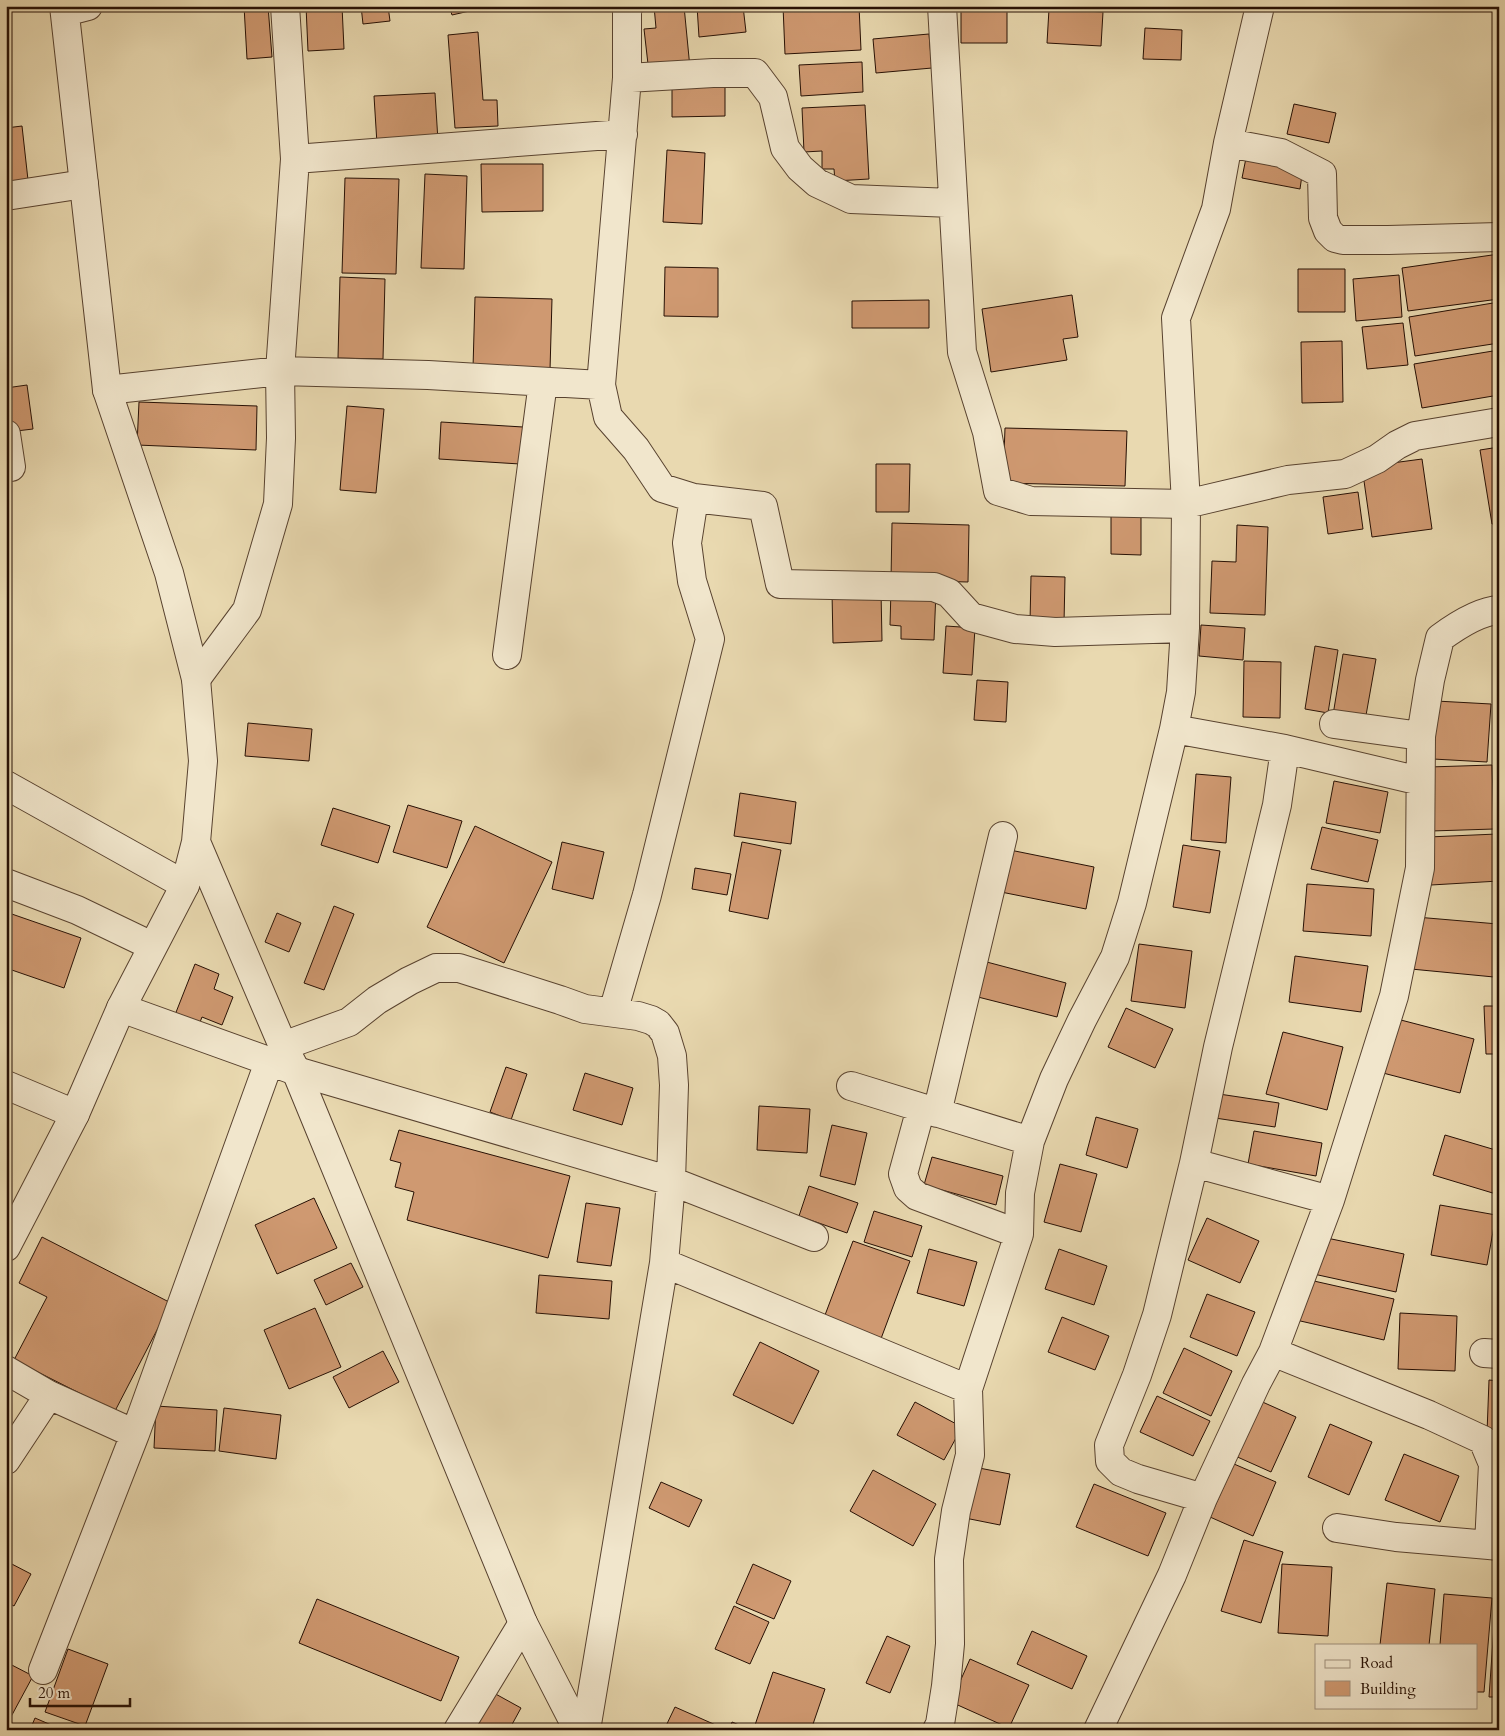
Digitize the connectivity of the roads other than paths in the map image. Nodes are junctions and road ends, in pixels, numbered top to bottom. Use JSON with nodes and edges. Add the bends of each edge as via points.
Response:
{"nodes":[{"id":1,"x":285,"y":6,"type":"edge"},
{"id":2,"x":628,"y":6,"type":"edge"},
{"id":3,"x":942,"y":6,"type":"edge"},
{"id":4,"x":1260,"y":6,"type":"edge"},
{"id":5,"x":72,"y":8,"type":"edge"},
{"id":6,"x":628,"y":78,"type":"junction"},
{"id":7,"x":623,"y":134,"type":"junction"},
{"id":8,"x":1228,"y":143,"type":"junction"},
{"id":9,"x":295,"y":159,"type":"junction"},
{"id":10,"x":84,"y":184,"type":"junction"},
{"id":11,"x":6,"y":196,"type":"edge"},
{"id":12,"x":952,"y":203,"type":"junction"},
{"id":13,"x":1499,"y":237,"type":"edge"},
{"id":14,"x":280,"y":371,"type":"junction"},
{"id":15,"x":543,"y":382,"type":"junction"},
{"id":16,"x":602,"y":385,"type":"junction"},
{"id":17,"x":107,"y":390,"type":"junction"},
{"id":18,"x":1499,"y":422,"type":"edge"},
{"id":19,"x":6,"y":434,"type":"edge"},
{"id":20,"x":11,"y":467,"type":"dead end"},
{"id":21,"x":694,"y":498,"type":"junction"},
{"id":22,"x":1186,"y":504,"type":"junction"},
{"id":23,"x":1499,"y":610,"type":"edge"},
{"id":24,"x":1185,"y":628,"type":"junction"},
{"id":25,"x":507,"y":655,"type":"dead end"},
{"id":26,"x":196,"y":680,"type":"junction"},
{"id":27,"x":1334,"y":724,"type":"dead end"},
{"id":28,"x":1174,"y":729,"type":"junction"},
{"id":29,"x":1421,"y":736,"type":"junction"},
{"id":30,"x":1285,"y":748,"type":"junction"},
{"id":31,"x":1420,"y":781,"type":"junction"},
{"id":32,"x":6,"y":785,"type":"edge"},
{"id":33,"x":1003,"y":836,"type":"dead end"},
{"id":34,"x":196,"y":842,"type":"junction"},
{"id":35,"x":6,"y":883,"type":"edge"},
{"id":36,"x":184,"y":885,"type":"junction"},
{"id":37,"x":152,"y":946,"type":"junction"},
{"id":38,"x":121,"y":1008,"type":"junction"},
{"id":39,"x":613,"y":1012,"type":"junction"},
{"id":40,"x":276,"y":1054,"type":"junction"},
{"id":41,"x":296,"y":1071,"type":"junction"},
{"id":42,"x":6,"y":1085,"type":"edge"},
{"id":43,"x":851,"y":1086,"type":"dead end"},
{"id":44,"x":929,"y":1110,"type":"junction"},
{"id":45,"x":75,"y":1114,"type":"junction"},
{"id":46,"x":1030,"y":1141,"type":"junction"},
{"id":47,"x":1194,"y":1163,"type":"junction"},
{"id":48,"x":671,"y":1182,"type":"junction"},
{"id":49,"x":1330,"y":1200,"type":"junction"},
{"id":50,"x":1019,"y":1234,"type":"junction"},
{"id":51,"x":814,"y":1237,"type":"dead end"},
{"id":52,"x":6,"y":1247,"type":"edge"},
{"id":53,"x":664,"y":1263,"type":"junction"},
{"id":54,"x":1273,"y":1352,"type":"junction"},
{"id":55,"x":6,"y":1370,"type":"edge"},
{"id":56,"x":968,"y":1388,"type":"junction"},
{"id":57,"x":49,"y":1395,"type":"junction"},
{"id":58,"x":135,"y":1434,"type":"junction"},
{"id":59,"x":6,"y":1460,"type":"edge"},
{"id":60,"x":1203,"y":1498,"type":"junction"},
{"id":61,"x":1337,"y":1528,"type":"dead end"},
{"id":62,"x":1494,"y":1545,"type":"edge"},
{"id":63,"x":522,"y":1623,"type":"junction"},
{"id":64,"x":42,"y":1670,"type":"dead end"},
{"id":65,"x":458,"y":1730,"type":"edge"},
{"id":66,"x":578,"y":1730,"type":"edge"},
{"id":67,"x":586,"y":1730,"type":"edge"},
{"id":68,"x":937,"y":1730,"type":"edge"},
{"id":69,"x":1098,"y":1730,"type":"edge"}],
"edges":[{"from":1,"to":9,"type":"street"},
{"from":2,"to":6,"type":"street"},
{"from":3,"to":12,"type":"street"},
{"from":4,"to":8,"type":"street"},
{"from":5,"to":10,"type":"street"},
{"from":6,"to":7,"type":"street"},
{"from":6,"to":12,"type":"street","via":[[755,73],[773,98],[785,148],[800,168],[817,182],[851,199]]},
{"from":7,"to":9,"type":"street"},
{"from":7,"to":16,"type":"street"},
{"from":8,"to":13,"type":"street","via":[[1281,153],[1322,174],[1323,218],[1335,238]]},
{"from":8,"to":22,"type":"street","via":[[1216,209],[1176,318]]},
{"from":9,"to":14,"type":"street"},
{"from":10,"to":11,"type":"street"},
{"from":10,"to":17,"type":"street"},
{"from":12,"to":22,"type":"street","via":[[962,352],[987,432],[998,491],[1031,501]]},
{"from":14,"to":15,"type":"street"},
{"from":14,"to":17,"type":"street"},
{"from":14,"to":26,"type":"street","via":[[282,438],[278,504],[247,610]]},
{"from":15,"to":16,"type":"street"},
{"from":15,"to":25,"type":"street"},
{"from":16,"to":21,"type":"street","via":[[608,417],[636,449],[662,488]]},
{"from":17,"to":26,"type":"street","via":[[169,574]]},
{"from":18,"to":22,"type":"street","via":[[1415,436],[1345,474],[1288,480]]},
{"from":19,"to":20,"type":"street"},
{"from":21,"to":24,"type":"street","via":[[762,506],[780,584],[934,587],[948,593],[971,616],[1015,629],[1055,632]]},
{"from":21,"to":39,"type":"street","via":[[687,542],[692,581],[710,639],[647,895]]},
{"from":22,"to":24,"type":"street"},
{"from":23,"to":29,"type":"street","via":[[1461,623],[1440,638]]},
{"from":24,"to":28,"type":"street","via":[[1181,692]]},
{"from":26,"to":34,"type":"street","via":[[203,761]]},
{"from":27,"to":29,"type":"street"},
{"from":28,"to":30,"type":"street"},
{"from":28,"to":46,"type":"street","via":[[1132,903],[1115,957],[1054,1079]]},
{"from":29,"to":31,"type":"street"},
{"from":30,"to":31,"type":"street"},
{"from":30,"to":47,"type":"street","via":[[1277,805],[1220,1038]]},
{"from":31,"to":49,"type":"street","via":[[1420,868],[1394,996]]},
{"from":32,"to":36,"type":"street"},
{"from":33,"to":44,"type":"street"},
{"from":34,"to":36,"type":"street"},
{"from":34,"to":40,"type":"street"},
{"from":35,"to":37,"type":"street","via":[[77,910]]},
{"from":36,"to":37,"type":"street"},
{"from":37,"to":38,"type":"street"},
{"from":38,"to":40,"type":"street"},
{"from":38,"to":45,"type":"street"},
{"from":39,"to":40,"type":"street","via":[[585,1009],[459,968],[436,968],[377,1000],[349,1022]]},
{"from":39,"to":48,"type":"street","via":[[651,1020],[658,1024],[668,1040],[674,1085]]},
{"from":40,"to":41,"type":"street"},
{"from":40,"to":58,"type":"street"},
{"from":41,"to":48,"type":"street"},
{"from":41,"to":63,"type":"street"},
{"from":42,"to":45,"type":"street"},
{"from":43,"to":44,"type":"street"},
{"from":44,"to":46,"type":"street"},
{"from":44,"to":50,"type":"street","via":[[904,1174],[908,1188],[917,1196]]},
{"from":45,"to":52,"type":"street"},
{"from":46,"to":50,"type":"street","via":[[1020,1193]]},
{"from":47,"to":49,"type":"street"},
{"from":47,"to":60,"type":"street","via":[[1157,1315],[1108,1445],[1110,1461],[1121,1472]]},
{"from":48,"to":51,"type":"street"},
{"from":48,"to":53,"type":"street"},
{"from":49,"to":54,"type":"street"},
{"from":50,"to":56,"type":"street"},
{"from":53,"to":56,"type":"street"},
{"from":53,"to":67,"type":"street"},
{"from":54,"to":60,"type":"street"},
{"from":54,"to":62,"type":"street","via":[[1483,1440],[1493,1464]]},
{"from":55,"to":57,"type":"street"},
{"from":56,"to":68,"type":"street","via":[[970,1455],[956,1511],[949,1559],[950,1644]]},
{"from":57,"to":58,"type":"street"},
{"from":57,"to":59,"type":"street"},
{"from":58,"to":64,"type":"street"},
{"from":60,"to":69,"type":"street","via":[[1172,1575]]},
{"from":61,"to":62,"type":"street"},
{"from":63,"to":65,"type":"street"},
{"from":63,"to":66,"type":"street"}]}
